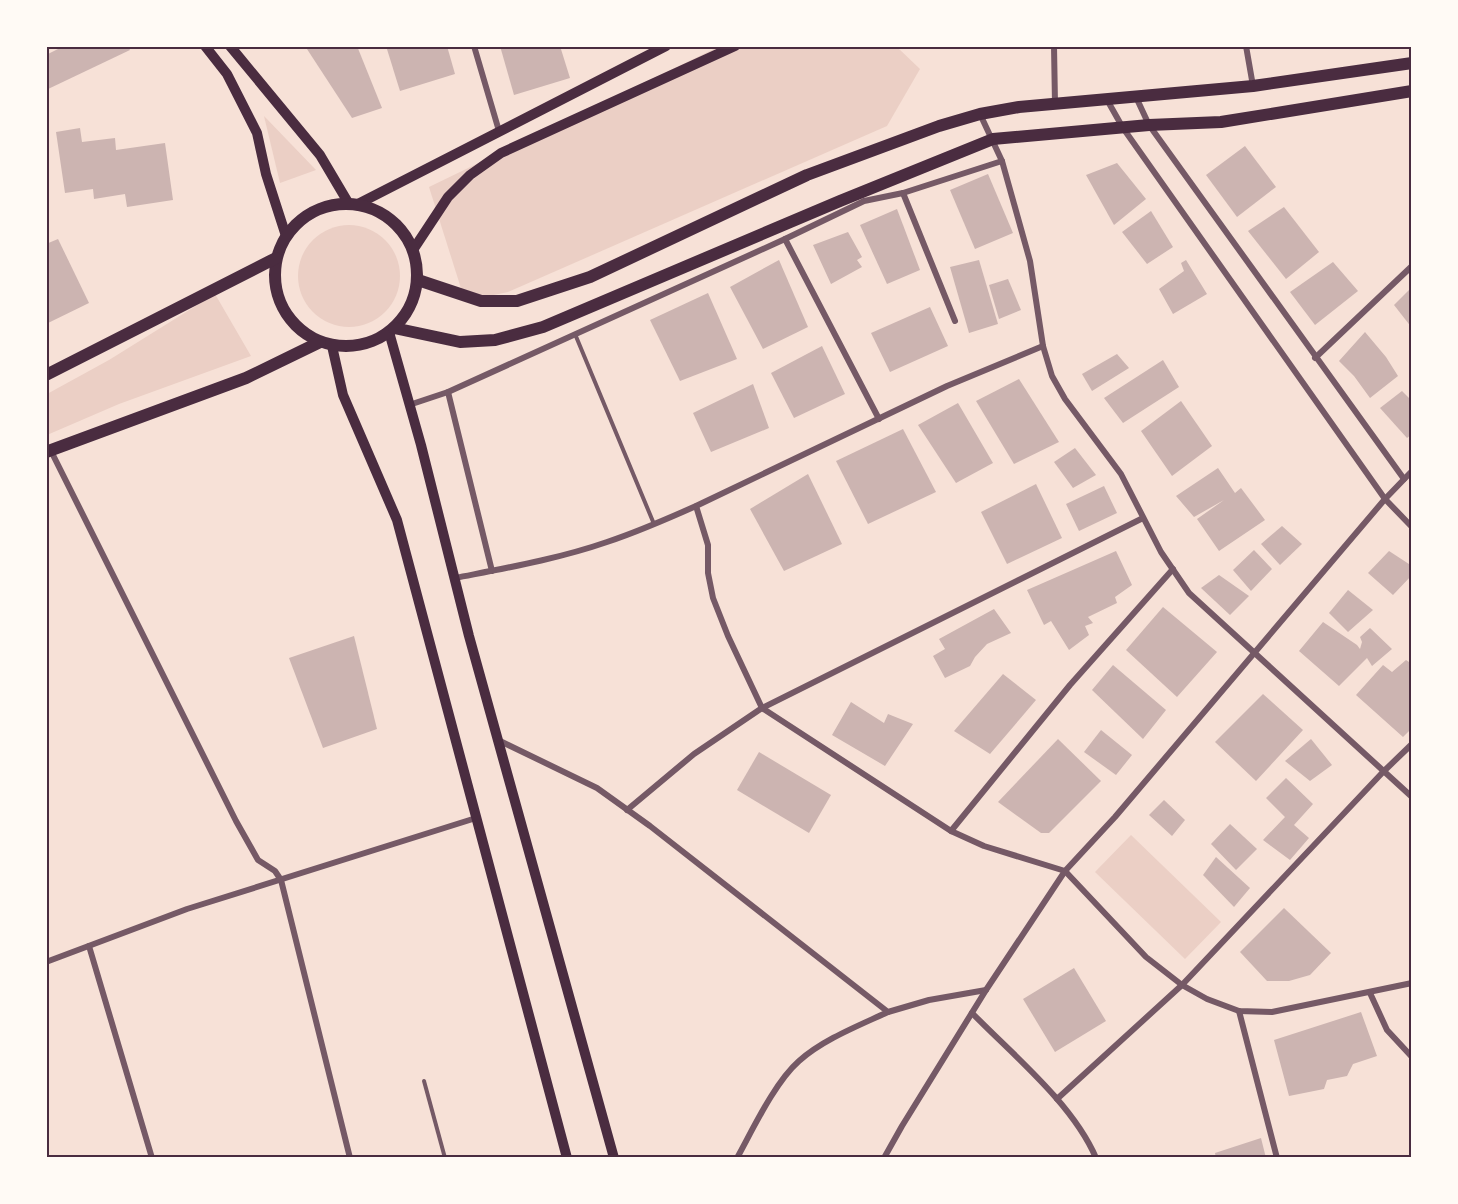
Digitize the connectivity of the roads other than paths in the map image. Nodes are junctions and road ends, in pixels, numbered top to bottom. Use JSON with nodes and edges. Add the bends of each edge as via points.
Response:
{"nodes":[{"id":1,"x":205,"y":46,"type":"edge"},
{"id":2,"x":230,"y":46,"type":"edge"},
{"id":3,"x":474,"y":46,"type":"edge"},
{"id":4,"x":666,"y":46,"type":"edge"},
{"id":5,"x":735,"y":46,"type":"edge"},
{"id":6,"x":1054,"y":46,"type":"edge"},
{"id":7,"x":1246,"y":46,"type":"edge"},
{"id":8,"x":1412,"y":63,"type":"edge"},
{"id":9,"x":1253,"y":86,"type":"junction"},
{"id":10,"x":1412,"y":91,"type":"edge"},
{"id":11,"x":1135,"y":95,"type":"junction"},
{"id":12,"x":1106,"y":98,"type":"junction"},
{"id":13,"x":1055,"y":104,"type":"junction"},
{"id":14,"x":980,"y":114,"type":"junction"},
{"id":15,"x":1149,"y":125,"type":"junction"},
{"id":16,"x":1123,"y":128,"type":"junction"},
{"id":17,"x":500,"y":131,"type":"junction"},
{"id":18,"x":993,"y":139,"type":"junction"},
{"id":19,"x":1002,"y":160,"type":"junction"},
{"id":20,"x":903,"y":193,"type":"junction"},
{"id":21,"x":353,"y":204,"type":"junction"},
{"id":22,"x":286,"y":236,"type":"junction"},
{"id":23,"x":785,"y":239,"type":"junction"},
{"id":24,"x":413,"y":250,"type":"junction"},
{"id":25,"x":276,"y":258,"type":"junction"},
{"id":26,"x":1412,"y":266,"type":"edge"},
{"id":27,"x":417,"y":280,"type":"junction"},
{"id":28,"x":955,"y":321,"type":"dead end"},
{"id":29,"x":392,"y":330,"type":"junction"},
{"id":30,"x":575,"y":334,"type":"junction"},
{"id":31,"x":326,"y":344,"type":"junction"},
{"id":32,"x":1043,"y":346,"type":"junction"},
{"id":33,"x":1315,"y":358,"type":"junction"},
{"id":34,"x":46,"y":375,"type":"edge"},
{"id":35,"x":448,"y":392,"type":"junction"},
{"id":36,"x":409,"y":405,"type":"junction"},
{"id":37,"x":879,"y":419,"type":"junction"},
{"id":38,"x":49,"y":451,"type":"edge"},
{"id":39,"x":1412,"y":471,"type":"edge"},
{"id":40,"x":1404,"y":479,"type":"junction"},
{"id":41,"x":1385,"y":499,"type":"junction"},
{"id":42,"x":696,"y":506,"type":"junction"},
{"id":43,"x":1143,"y":518,"type":"junction"},
{"id":44,"x":655,"y":524,"type":"junction"},
{"id":45,"x":1412,"y":528,"type":"edge"},
{"id":46,"x":1173,"y":569,"type":"junction"},
{"id":47,"x":492,"y":571,"type":"junction"},
{"id":48,"x":455,"y":578,"type":"junction"},
{"id":49,"x":1254,"y":654,"type":"junction"},
{"id":50,"x":762,"y":708,"type":"junction"},
{"id":51,"x":498,"y":740,"type":"junction"},
{"id":52,"x":1412,"y":744,"type":"edge"},
{"id":53,"x":1383,"y":772,"type":"junction"},
{"id":54,"x":1412,"y":797,"type":"edge"},
{"id":55,"x":627,"y":810,"type":"junction"},
{"id":56,"x":476,"y":818,"type":"junction"},
{"id":57,"x":951,"y":831,"type":"junction"},
{"id":58,"x":1065,"y":871,"type":"junction"},
{"id":59,"x":281,"y":880,"type":"junction"},
{"id":60,"x":89,"y":946,"type":"junction"},
{"id":61,"x":46,"y":962,"type":"edge"},
{"id":62,"x":1412,"y":983,"type":"edge"},
{"id":63,"x":1182,"y":985,"type":"junction"},
{"id":64,"x":986,"y":990,"type":"junction"},
{"id":65,"x":1370,"y":993,"type":"junction"},
{"id":66,"x":1239,"y":1011,"type":"junction"},
{"id":67,"x":888,"y":1012,"type":"junction"},
{"id":68,"x":972,"y":1013,"type":"junction"},
{"id":69,"x":1412,"y":1057,"type":"edge"},
{"id":70,"x":424,"y":1081,"type":"dead end"},
{"id":71,"x":1057,"y":1100,"type":"junction"},
{"id":72,"x":152,"y":1158,"type":"edge"},
{"id":73,"x":351,"y":1158,"type":"edge"},
{"id":74,"x":445,"y":1158,"type":"edge"},
{"id":75,"x":567,"y":1158,"type":"edge"},
{"id":76,"x":614,"y":1158,"type":"edge"},
{"id":77,"x":737,"y":1158,"type":"edge"},
{"id":78,"x":884,"y":1158,"type":"edge"},
{"id":79,"x":1096,"y":1158,"type":"edge"},
{"id":80,"x":1277,"y":1158,"type":"edge"}],
"edges":[{"from":1,"to":22,"type":"main road","via":[[227,74],[257,133]]},
{"from":2,"to":21,"type":"main road","via":[[320,155]]},
{"from":3,"to":17,"type":"street"},
{"from":4,"to":17,"type":"main road"},
{"from":5,"to":24,"type":"main road","via":[[501,153],[448,196]]},
{"from":6,"to":13,"type":"street"},
{"from":7,"to":9,"type":"street"},
{"from":8,"to":9,"type":"main road"},
{"from":9,"to":11,"type":"main road"},
{"from":10,"to":15,"type":"main road","via":[[1221,122]]},
{"from":11,"to":12,"type":"main road"},
{"from":11,"to":15,"type":"street"},
{"from":12,"to":13,"type":"main road"},
{"from":12,"to":16,"type":"street"},
{"from":13,"to":14,"type":"main road"},
{"from":14,"to":18,"type":"street"},
{"from":14,"to":27,"type":"main road","via":[[807,175],[590,277],[517,301],[481,301]]},
{"from":15,"to":16,"type":"main road"},
{"from":15,"to":33,"type":"street"},
{"from":16,"to":18,"type":"main road"},
{"from":16,"to":41,"type":"street"},
{"from":17,"to":21,"type":"main road"},
{"from":18,"to":19,"type":"street"},
{"from":18,"to":29,"type":"main road","via":[[543,327],[495,340],[460,342]]},
{"from":19,"to":20,"type":"street"},
{"from":19,"to":32,"type":"street","via":[[1030,261]]},
{"from":20,"to":23,"type":"street","via":[[864,201]]},
{"from":20,"to":28,"type":"street"},
{"from":21,"to":22,"type":"main road","via":[[330,205],[313,212]]},
{"from":21,"to":24,"type":"main road","via":[[371,208],[391,220]]},
{"from":22,"to":25,"type":"main road"},
{"from":23,"to":30,"type":"street"},
{"from":23,"to":37,"type":"street"},
{"from":24,"to":27,"type":"main road"},
{"from":25,"to":31,"type":"main road","via":[[275,288],[285,315],[295,326]]},
{"from":25,"to":34,"type":"main road"},
{"from":26,"to":33,"type":"street"},
{"from":27,"to":29,"type":"main road","via":[[409,309]]},
{"from":29,"to":31,"type":"main road","via":[[362,345]]},
{"from":29,"to":36,"type":"main road"},
{"from":30,"to":35,"type":"street"},
{"from":30,"to":44,"type":"lane"},
{"from":31,"to":38,"type":"main road"},
{"from":31,"to":56,"type":"main road","via":[[343,395],[397,520]]},
{"from":32,"to":37,"type":"street"},
{"from":32,"to":43,"type":"street","via":[[1052,376],[1065,399],[1121,474]]},
{"from":33,"to":40,"type":"street"},
{"from":35,"to":36,"type":"street"},
{"from":35,"to":47,"type":"street"},
{"from":36,"to":48,"type":"main road"},
{"from":37,"to":42,"type":"street"},
{"from":38,"to":59,"type":"street","via":[[236,821],[258,860]]},
{"from":39,"to":40,"type":"street"},
{"from":40,"to":41,"type":"street"},
{"from":41,"to":45,"type":"street"},
{"from":41,"to":49,"type":"street"},
{"from":42,"to":44,"type":"street"},
{"from":42,"to":50,"type":"street","via":[[708,545],[713,598]]},
{"from":43,"to":46,"type":"street"},
{"from":43,"to":50,"type":"street"},
{"from":44,"to":47,"type":"street","via":[[606,543]]},
{"from":46,"to":49,"type":"street","via":[[1189,593]]},
{"from":46,"to":57,"type":"street","via":[[1070,685]]},
{"from":47,"to":48,"type":"street"},
{"from":48,"to":51,"type":"main road"},
{"from":49,"to":53,"type":"street"},
{"from":49,"to":58,"type":"street"},
{"from":50,"to":55,"type":"street","via":[[693,754]]},
{"from":50,"to":57,"type":"street"},
{"from":51,"to":55,"type":"street","via":[[597,788]]},
{"from":51,"to":76,"type":"main road"},
{"from":52,"to":53,"type":"street"},
{"from":53,"to":54,"type":"street"},
{"from":53,"to":63,"type":"street"},
{"from":55,"to":67,"type":"street"},
{"from":56,"to":59,"type":"street"},
{"from":56,"to":75,"type":"main road"},
{"from":57,"to":58,"type":"street","via":[[984,846]]},
{"from":58,"to":63,"type":"street","via":[[1146,957]]},
{"from":58,"to":64,"type":"street"},
{"from":59,"to":60,"type":"street","via":[[187,909]]},
{"from":59,"to":73,"type":"street"},
{"from":60,"to":61,"type":"street"},
{"from":60,"to":72,"type":"street"},
{"from":62,"to":65,"type":"street"},
{"from":63,"to":66,"type":"street"},
{"from":63,"to":71,"type":"street"},
{"from":64,"to":67,"type":"street"},
{"from":64,"to":68,"type":"street"},
{"from":65,"to":66,"type":"street","via":[[1272,1012]]},
{"from":65,"to":69,"type":"street","via":[[1387,1030]]},
{"from":66,"to":80,"type":"street"},
{"from":67,"to":77,"type":"street","via":[[842,1033],[798,1061],[772,1095]]},
{"from":68,"to":71,"type":"street"},
{"from":68,"to":78,"type":"street"},
{"from":70,"to":74,"type":"lane"},
{"from":71,"to":79,"type":"street","via":[[1079,1127]]}]}
